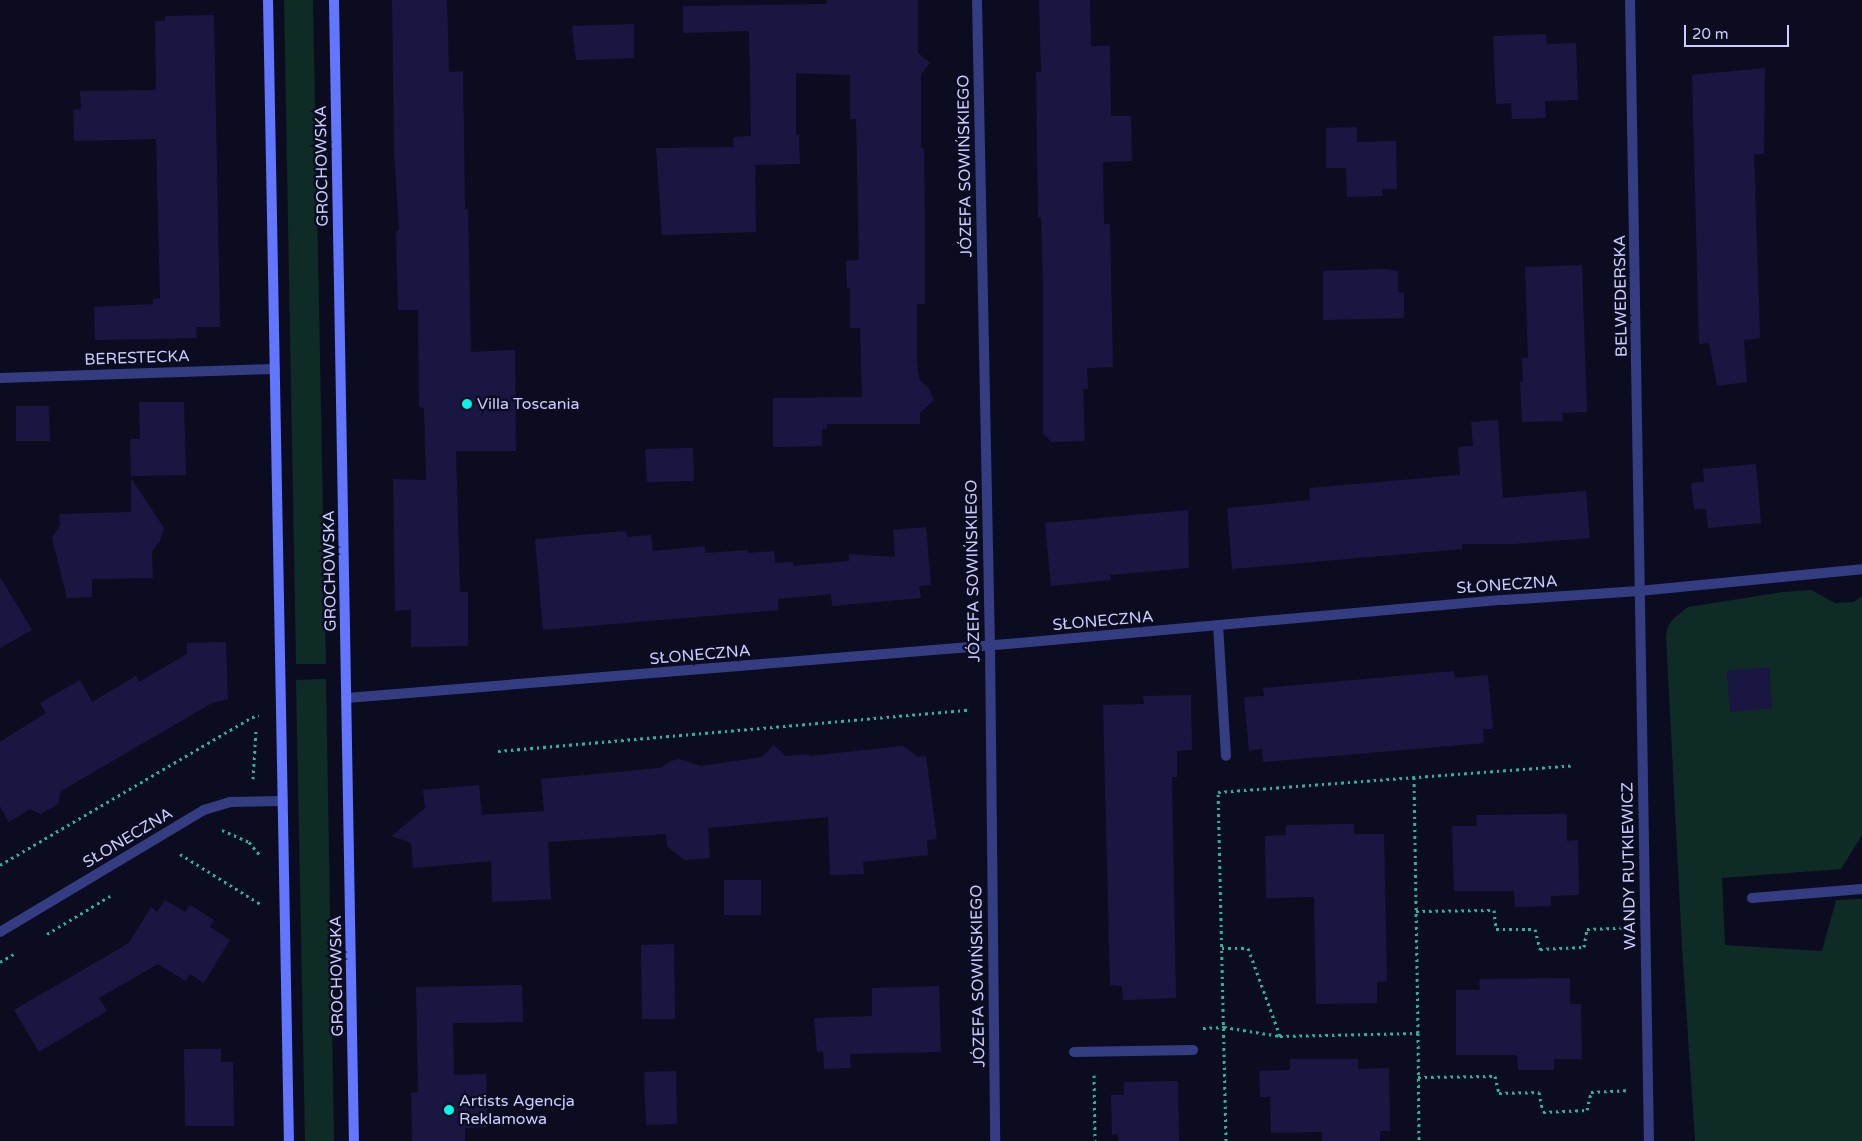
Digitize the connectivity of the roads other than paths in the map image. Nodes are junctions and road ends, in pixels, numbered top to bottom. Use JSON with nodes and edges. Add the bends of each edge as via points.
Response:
{"nodes":[{"id":1,"x":268,"y":0,"type":"edge"},
{"id":2,"x":334,"y":0,"type":"edge"},
{"id":3,"x":977,"y":0,"type":"edge"},
{"id":4,"x":1630,"y":0,"type":"edge"},
{"id":5,"x":275,"y":369,"type":"junction"},
{"id":6,"x":0,"y":378,"type":"edge"},
{"id":7,"x":1862,"y":570,"type":"edge"},
{"id":8,"x":1638,"y":591,"type":"junction"},
{"id":9,"x":1218,"y":626,"type":"junction"},
{"id":10,"x":990,"y":646,"type":"junction"},
{"id":11,"x":347,"y":698,"type":"junction"},
{"id":12,"x":1226,"y":756,"type":"dead end"},
{"id":13,"x":283,"y":800,"type":"junction"},
{"id":14,"x":1862,"y":889,"type":"edge"},
{"id":15,"x":1752,"y":898,"type":"dead end"},
{"id":16,"x":0,"y":932,"type":"edge"},
{"id":17,"x":1193,"y":1050,"type":"dead end"},
{"id":18,"x":1074,"y":1052,"type":"dead end"},
{"id":19,"x":289,"y":1141,"type":"edge"},
{"id":20,"x":354,"y":1141,"type":"edge"},
{"id":21,"x":995,"y":1141,"type":"edge"},
{"id":22,"x":1650,"y":1141,"type":"edge"}],
"edges":[{"from":1,"to":5,"type":"street"},
{"from":2,"to":11,"type":"street","name":"GROCHOWSKA"},
{"from":3,"to":10,"type":"street","name":"JÓZEFA SOWIŃSKIEGO"},
{"from":4,"to":8,"type":"street","name":"BELWEDERSKA","via":[[1637,315]]},
{"from":5,"to":6,"type":"street","name":"BERESTECKA"},
{"from":5,"to":13,"type":"street"},
{"from":7,"to":8,"type":"street","name":"SŁONECZNA"},
{"from":8,"to":9,"type":"street","name":"SŁONECZNA"},
{"from":8,"to":22,"type":"street","name":"WANDY RUTKIEWICZ"},
{"from":9,"to":10,"type":"street","name":"SŁONECZNA"},
{"from":9,"to":12,"type":"street"},
{"from":10,"to":11,"type":"street","name":"SŁONECZNA"},
{"from":10,"to":21,"type":"street","name":"JÓZEFA SOWIŃSKIEGO"},
{"from":11,"to":20,"type":"street","name":"GROCHOWSKA"},
{"from":13,"to":16,"type":"street","name":"SŁONECZNA","via":[[230,802],[204,810]]},
{"from":13,"to":19,"type":"street"},
{"from":14,"to":15,"type":"street"},
{"from":17,"to":18,"type":"street"}]}
